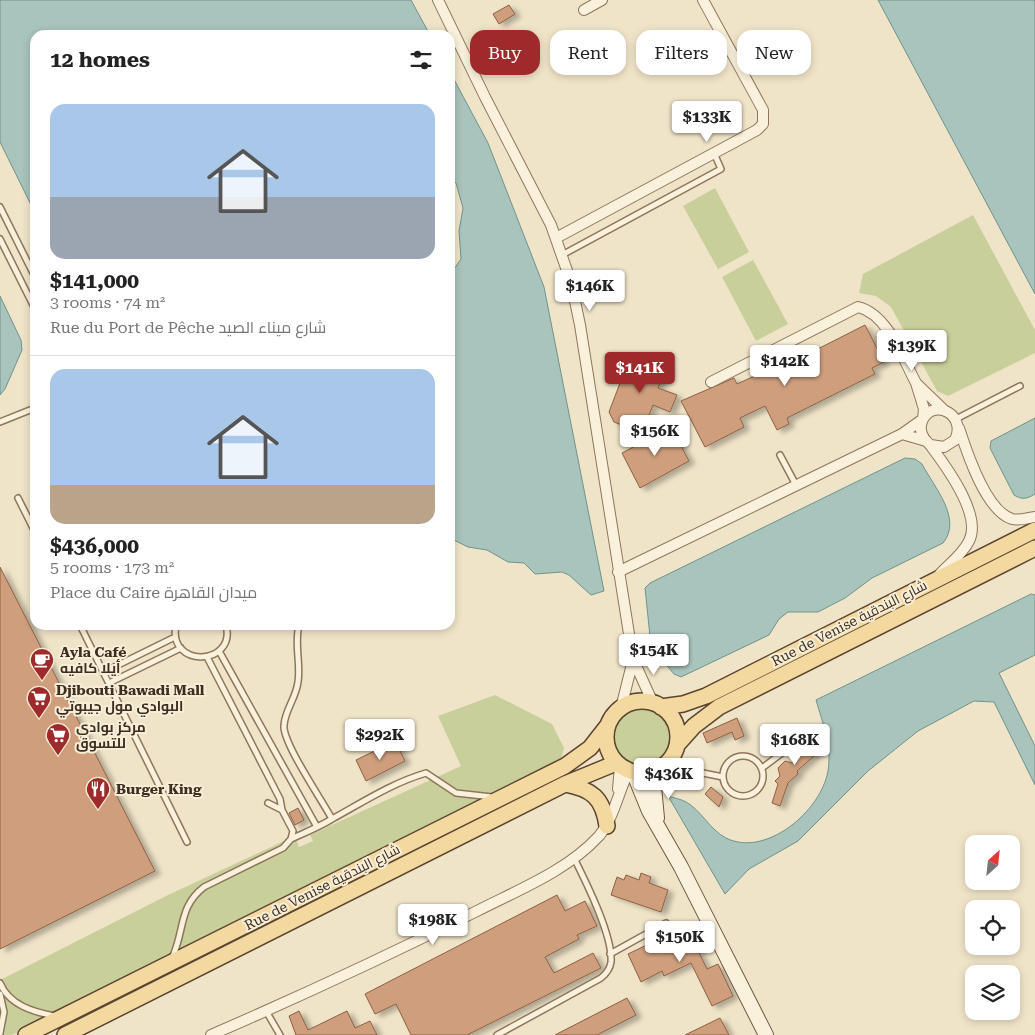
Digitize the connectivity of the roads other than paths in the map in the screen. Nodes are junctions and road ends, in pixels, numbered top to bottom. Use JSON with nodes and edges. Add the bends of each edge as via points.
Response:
{"nodes":[{"id":1,"x":438,"y":0,"type":"edge"},
{"id":2,"x":602,"y":0,"type":"edge"},
{"id":3,"x":703,"y":0,"type":"edge"},
{"id":4,"x":584,"y":10,"type":"dead end"},
{"id":5,"x":453,"y":30,"type":"edge"},
{"id":6,"x":455,"y":34,"type":"edge"},
{"id":7,"x":714,"y":153,"type":"junction"},
{"id":8,"x":0,"y":206,"type":"edge"},
{"id":9,"x":556,"y":238,"type":"junction"},
{"id":10,"x":0,"y":239,"type":"edge"},
{"id":11,"x":562,"y":255,"type":"junction"},
{"id":12,"x":30,"y":267,"type":"edge"},
{"id":13,"x":30,"y":299,"type":"edge"},
{"id":14,"x":711,"y":382,"type":"dead end"},
{"id":15,"x":916,"y":383,"type":"junction"},
{"id":16,"x":1020,"y":386,"type":"dead end"},
{"id":17,"x":30,"y":410,"type":"edge"},
{"id":18,"x":944,"y":410,"type":"junction"},
{"id":19,"x":923,"y":418,"type":"junction"},
{"id":20,"x":0,"y":422,"type":"edge"},
{"id":21,"x":957,"y":424,"type":"junction"},
{"id":22,"x":902,"y":434,"type":"junction"},
{"id":23,"x":928,"y":443,"type":"junction"},
{"id":24,"x":780,"y":455,"type":"dead end"},
{"id":25,"x":796,"y":485,"type":"junction"},
{"id":26,"x":18,"y":498,"type":"dead end"},
{"id":27,"x":1035,"y":517,"type":"edge"},
{"id":28,"x":30,"y":522,"type":"edge"},
{"id":29,"x":1035,"y":530,"type":"edge"},
{"id":30,"x":1035,"y":548,"type":"edge"},
{"id":31,"x":618,"y":572,"type":"junction"},
{"id":32,"x":934,"y":580,"type":"junction"},
{"id":33,"x":83,"y":630,"type":"edge"},
{"id":34,"x":176,"y":630,"type":"edge"},
{"id":35,"x":226,"y":630,"type":"edge"},
{"id":36,"x":298,"y":630,"type":"edge"},
{"id":37,"x":175,"y":637,"type":"junction"},
{"id":38,"x":181,"y":648,"type":"junction"},
{"id":39,"x":218,"y":651,"type":"junction"},
{"id":40,"x":207,"y":657,"type":"junction"},
{"id":41,"x":633,"y":659,"type":"junction"},
{"id":42,"x":104,"y":672,"type":"junction"},
{"id":43,"x":109,"y":683,"type":"junction"},
{"id":44,"x":657,"y":705,"type":"junction"},
{"id":45,"x":621,"y":708,"type":"junction"},
{"id":46,"x":608,"y":725,"type":"junction"},
{"id":47,"x":677,"y":745,"type":"junction"},
{"id":48,"x":790,"y":747,"type":"dead end"},
{"id":49,"x":666,"y":764,"type":"junction"},
{"id":50,"x":625,"y":768,"type":"junction"},
{"id":51,"x":762,"y":768,"type":"junction"},
{"id":52,"x":723,"y":777,"type":"junction"},
{"id":53,"x":565,"y":784,"type":"junction"},
{"id":54,"x":500,"y":797,"type":"junction"},
{"id":55,"x":268,"y":803,"type":"dead end"},
{"id":56,"x":282,"y":810,"type":"junction"},
{"id":57,"x":332,"y":819,"type":"junction"},
{"id":58,"x":607,"y":826,"type":"junction"},
{"id":59,"x":317,"y":827,"type":"junction"},
{"id":60,"x":659,"y":828,"type":"junction"},
{"id":61,"x":290,"y":839,"type":"junction"},
{"id":62,"x":187,"y":842,"type":"dead end"},
{"id":63,"x":574,"y":858,"type":"junction"},
{"id":64,"x":666,"y":923,"type":"dead end"},
{"id":65,"x":610,"y":954,"type":"junction"},
{"id":66,"x":170,"y":963,"type":"junction"},
{"id":67,"x":0,"y":983,"type":"edge"},
{"id":68,"x":0,"y":994,"type":"edge"},
{"id":69,"x":266,"y":1011,"type":"junction"},
{"id":70,"x":61,"y":1017,"type":"junction"},
{"id":71,"x":0,"y":1033,"type":"edge"},
{"id":72,"x":26,"y":1035,"type":"edge"},
{"id":73,"x":65,"y":1035,"type":"edge"},
{"id":74,"x":211,"y":1035,"type":"edge"},
{"id":75,"x":280,"y":1035,"type":"edge"},
{"id":76,"x":497,"y":1035,"type":"edge"},
{"id":77,"x":766,"y":1035,"type":"edge"}],
"edges":[{"from":1,"to":5,"type":"street"},
{"from":2,"to":4,"type":"street"},
{"from":3,"to":7,"type":"street","via":[[764,114],[760,128]]},
{"from":6,"to":9,"type":"street"},
{"from":7,"to":9,"type":"street"},
{"from":7,"to":11,"type":"lane","via":[[721,169]]},
{"from":8,"to":12,"type":"lane"},
{"from":9,"to":11,"type":"street"},
{"from":10,"to":13,"type":"lane"},
{"from":11,"to":31,"type":"street","via":[[580,325]]},
{"from":14,"to":15,"type":"street","via":[[858,308],[872,312],[884,323]]},
{"from":15,"to":18,"type":"street"},
{"from":15,"to":19,"type":"street","via":[[924,409]]},
{"from":16,"to":21,"type":"lane"},
{"from":17,"to":20,"type":"lane"},
{"from":18,"to":19,"type":"street","via":[[932,411]]},
{"from":18,"to":21,"type":"street"},
{"from":19,"to":22,"type":"street"},
{"from":19,"to":23,"type":"street","via":[[921,430]]},
{"from":21,"to":23,"type":"street","via":[[955,440],[950,444],[937,447]]},
{"from":21,"to":27,"type":"street","via":[[970,461],[997,510],[1010,519]]},
{"from":22,"to":23,"type":"street"},
{"from":22,"to":25,"type":"street"},
{"from":23,"to":32,"type":"street","via":[[946,467],[974,524],[969,541]]},
{"from":24,"to":25,"type":"lane"},
{"from":25,"to":31,"type":"street"},
{"from":26,"to":28,"type":"lane"},
{"from":29,"to":32,"type":"main road","name":"Rue de Venise شارع البندقية"},
{"from":30,"to":47,"type":"main road","name":"Rue de Venise شارع البندقية","via":[[719,707],[694,726]]},
{"from":31,"to":41,"type":"street"},
{"from":32,"to":44,"type":"main road","name":"Rue de Venise شارع البندقية","via":[[706,696],[683,704]]},
{"from":33,"to":42,"type":"lane"},
{"from":34,"to":37,"type":"lane"},
{"from":35,"to":39,"type":"lane","via":[[225,642]]},
{"from":36,"to":57,"type":"lane","via":[[298,682],[285,717],[284,736]]},
{"from":37,"to":38,"type":"lane"},
{"from":37,"to":42,"type":"lane"},
{"from":38,"to":40,"type":"lane","via":[[197,657]]},
{"from":38,"to":43,"type":"lane"},
{"from":39,"to":40,"type":"lane"},
{"from":39,"to":59,"type":"lane"},
{"from":40,"to":56,"type":"lane","via":[[280,798]]},
{"from":41,"to":44,"type":"street"},
{"from":41,"to":45,"type":"street"},
{"from":42,"to":43,"type":"lane"},
{"from":43,"to":62,"type":"lane"},
{"from":44,"to":45,"type":"main road","via":[[637,702]]},
{"from":44,"to":47,"type":"main road","via":[[674,722]]},
{"from":45,"to":46,"type":"main road"},
{"from":46,"to":50,"type":"main road","via":[[608,747]]},
{"from":46,"to":54,"type":"main road","name":"Rue de Venise شارع البندقية","via":[[590,748],[565,766]]},
{"from":47,"to":49,"type":"main road"},
{"from":48,"to":51,"type":"lane"},
{"from":49,"to":50,"type":"main road","via":[[648,772]]},
{"from":49,"to":52,"type":"lane"},
{"from":49,"to":60,"type":"main road","via":[[656,778],[654,794]]},
{"from":50,"to":53,"type":"main road","name":"Rue de Venise شارع البندقية"},
{"from":50,"to":58,"type":"street"},
{"from":50,"to":60,"type":"main road"},
{"from":51,"to":52,"type":"lane","via":[[754,758],[735,757],[726,765]]},
{"from":51,"to":52,"type":"lane","via":[[764,775],[760,788],[748,796],[729,790]]},
{"from":53,"to":58,"type":"main road","via":[[596,796],[605,810]]},
{"from":53,"to":73,"type":"main road","name":"Rue de Venise شارع البندقية"},
{"from":54,"to":57,"type":"lane","via":[[456,793],[426,773],[359,802]]},
{"from":54,"to":66,"type":"main road","name":"Rue de Venise شارع البندقية"},
{"from":55,"to":56,"type":"lane"},
{"from":56,"to":61,"type":"lane","via":[[293,831]]},
{"from":57,"to":59,"type":"lane"},
{"from":58,"to":63,"type":"street"},
{"from":59,"to":61,"type":"lane"},
{"from":60,"to":77,"type":"main road"},
{"from":61,"to":66,"type":"lane","via":[[283,848],[194,895],[188,903],[180,926],[180,941]]},
{"from":63,"to":65,"type":"lane","via":[[601,918]]},
{"from":63,"to":69,"type":"street","via":[[457,921]]},
{"from":64,"to":65,"type":"lane"},
{"from":65,"to":76,"type":"lane","via":[[608,971],[601,978]]},
{"from":66,"to":70,"type":"main road","name":"Rue de Venise شارع البندقية"},
{"from":67,"to":70,"type":"lane","via":[[3,991],[20,1005],[34,1012]]},
{"from":68,"to":71,"type":"lane","via":[[4,1012]]},
{"from":69,"to":74,"type":"street"},
{"from":69,"to":75,"type":"lane"},
{"from":70,"to":72,"type":"main road","name":"Rue de Venise شارع البندقية"}]}
